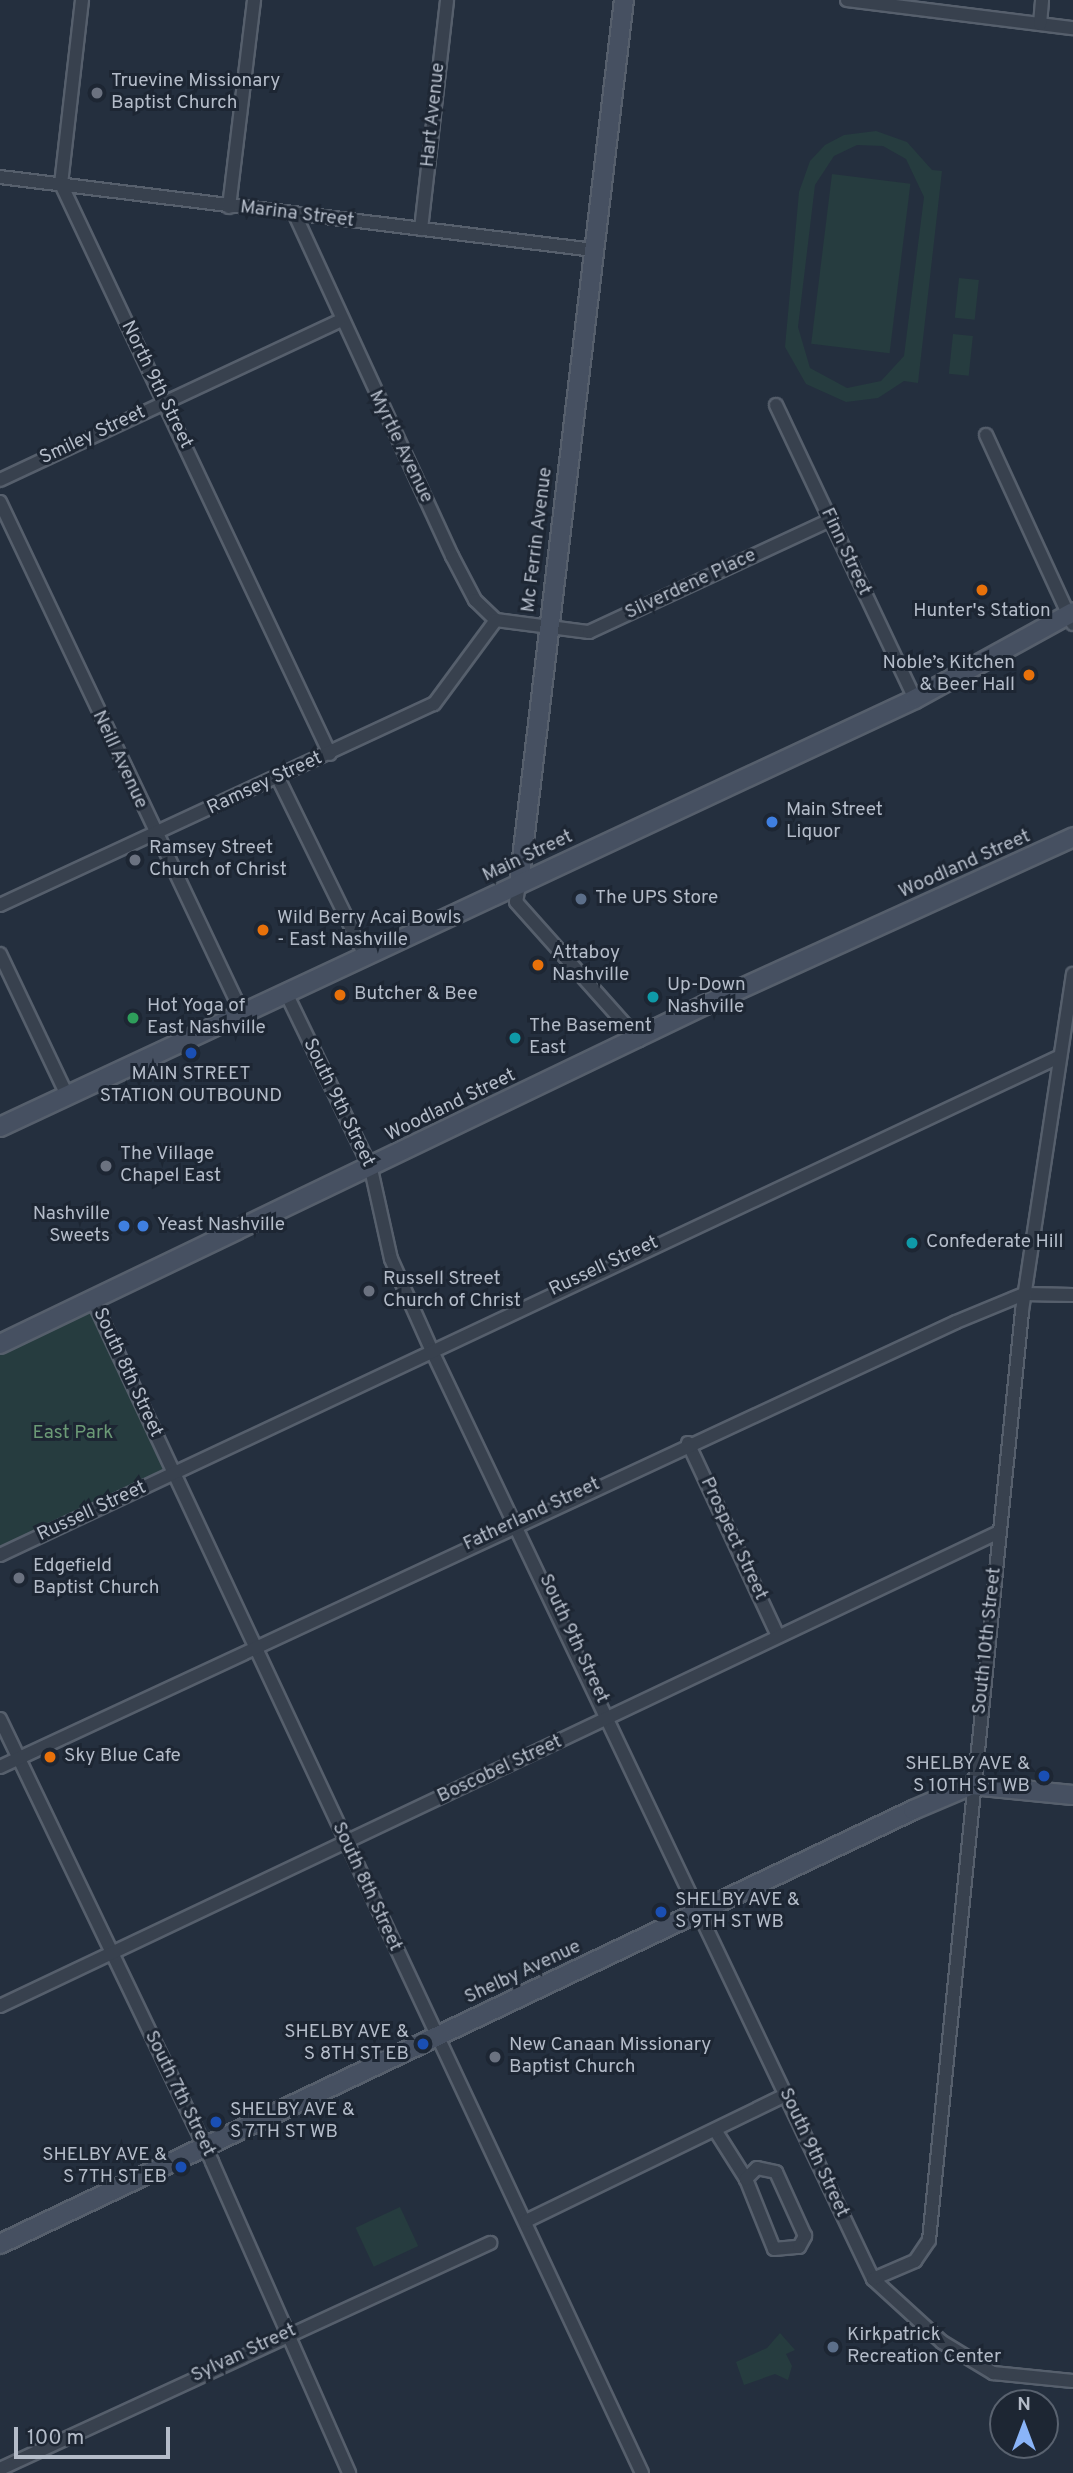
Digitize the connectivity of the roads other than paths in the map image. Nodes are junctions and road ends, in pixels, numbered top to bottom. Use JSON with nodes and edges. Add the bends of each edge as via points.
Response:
{"nodes":[{"id":1,"x":82,"y":0,"type":"edge"},
{"id":2,"x":254,"y":0,"type":"edge"},
{"id":3,"x":447,"y":0,"type":"edge"},
{"id":4,"x":624,"y":0,"type":"edge"},
{"id":5,"x":847,"y":0,"type":"edge"},
{"id":6,"x":1042,"y":0,"type":"edge"},
{"id":7,"x":1040,"y":24,"type":"junction"},
{"id":8,"x":1073,"y":28,"type":"edge"},
{"id":9,"x":0,"y":177,"type":"edge"},
{"id":10,"x":61,"y":184,"type":"junction"},
{"id":11,"x":229,"y":207,"type":"junction"},
{"id":12,"x":296,"y":217,"type":"junction"},
{"id":13,"x":421,"y":229,"type":"junction"},
{"id":14,"x":594,"y":250,"type":"junction"},
{"id":15,"x":339,"y":321,"type":"junction"},
{"id":16,"x":164,"y":402,"type":"junction"},
{"id":17,"x":776,"y":405,"type":"dead end"},
{"id":18,"x":986,"y":435,"type":"dead end"},
{"id":19,"x":0,"y":480,"type":"edge"},
{"id":20,"x":0,"y":502,"type":"edge"},
{"id":21,"x":830,"y":520,"type":"junction"},
{"id":22,"x":1071,"y":617,"type":"edge"},
{"id":23,"x":496,"y":620,"type":"junction"},
{"id":24,"x":548,"y":632,"type":"junction"},
{"id":25,"x":915,"y":699,"type":"junction"},
{"id":26,"x":330,"y":754,"type":"junction"},
{"id":27,"x":278,"y":778,"type":"junction"},
{"id":28,"x":155,"y":836,"type":"junction"},
{"id":29,"x":1073,"y":837,"type":"edge"},
{"id":30,"x":519,"y":884,"type":"junction"},
{"id":31,"x":0,"y":905,"type":"edge"},
{"id":32,"x":0,"y":954,"type":"edge"},
{"id":33,"x":366,"y":958,"type":"junction"},
{"id":34,"x":1073,"y":974,"type":"edge"},
{"id":35,"x":287,"y":995,"type":"junction"},
{"id":36,"x":1070,"y":1008,"type":"edge"},
{"id":37,"x":243,"y":1015,"type":"junction"},
{"id":38,"x":639,"y":1040,"type":"junction"},
{"id":39,"x":1059,"y":1057,"type":"junction"},
{"id":40,"x":67,"y":1094,"type":"junction"},
{"id":41,"x":0,"y":1127,"type":"edge"},
{"id":42,"x":371,"y":1168,"type":"junction"},
{"id":43,"x":1024,"y":1294,"type":"junction"},
{"id":44,"x":1073,"y":1295,"type":"edge"},
{"id":45,"x":93,"y":1300,"type":"junction"},
{"id":46,"x":0,"y":1344,"type":"edge"},
{"id":47,"x":431,"y":1349,"type":"junction"},
{"id":48,"x":688,"y":1443,"type":"junction"},
{"id":49,"x":173,"y":1474,"type":"junction"},
{"id":50,"x":516,"y":1522,"type":"junction"},
{"id":51,"x":999,"y":1532,"type":"junction"},
{"id":52,"x":0,"y":1555,"type":"edge"},
{"id":53,"x":778,"y":1636,"type":"junction"},
{"id":54,"x":255,"y":1647,"type":"junction"},
{"id":55,"x":609,"y":1718,"type":"junction"},
{"id":56,"x":0,"y":1719,"type":"edge"},
{"id":57,"x":19,"y":1759,"type":"junction"},
{"id":58,"x":0,"y":1767,"type":"edge"},
{"id":59,"x":972,"y":1786,"type":"junction"},
{"id":60,"x":1073,"y":1795,"type":"edge"},
{"id":61,"x":346,"y":1843,"type":"junction"},
{"id":62,"x":698,"y":1914,"type":"junction"},
{"id":63,"x":111,"y":1954,"type":"junction"},
{"id":64,"x":0,"y":2006,"type":"edge"},
{"id":65,"x":436,"y":2037,"type":"junction"},
{"id":66,"x":786,"y":2095,"type":"junction"},
{"id":67,"x":715,"y":2130,"type":"junction"},
{"id":68,"x":204,"y":2146,"type":"junction"},
{"id":69,"x":746,"y":2179,"type":"junction"},
{"id":70,"x":526,"y":2221,"type":"junction"},
{"id":71,"x":490,"y":2243,"type":"dead end"},
{"id":72,"x":0,"y":2245,"type":"edge"},
{"id":73,"x":873,"y":2279,"type":"junction"},
{"id":74,"x":285,"y":2334,"type":"junction"},
{"id":75,"x":1073,"y":2381,"type":"edge"},
{"id":76,"x":0,"y":2469,"type":"edge"},
{"id":77,"x":349,"y":2473,"type":"edge"},
{"id":78,"x":642,"y":2473,"type":"edge"}],
"edges":[{"from":1,"to":10,"type":"street"},
{"from":2,"to":11,"type":"street"},
{"from":3,"to":13,"type":"street","name":"Hart Avenue"},
{"from":4,"to":14,"type":"street","name":"Mc Ferrin Avenue"},
{"from":5,"to":7,"type":"street"},
{"from":6,"to":7,"type":"street"},
{"from":7,"to":8,"type":"street"},
{"from":9,"to":10,"type":"street","name":"Marina Street"},
{"from":10,"to":11,"type":"street","name":"Marina Street"},
{"from":10,"to":16,"type":"street","name":"North 9th Street"},
{"from":11,"to":12,"type":"street","name":"Marina Street"},
{"from":12,"to":13,"type":"street","name":"Marina Street"},
{"from":12,"to":15,"type":"street","name":"Myrtle Avenue"},
{"from":13,"to":14,"type":"street","name":"Marina Street"},
{"from":14,"to":24,"type":"street","name":"Mc Ferrin Avenue"},
{"from":15,"to":16,"type":"street","name":"Smiley Street"},
{"from":15,"to":23,"type":"street","name":"Myrtle Avenue","via":[[475,600]]},
{"from":16,"to":19,"type":"street","name":"Smiley Street"},
{"from":16,"to":26,"type":"street","name":"North 9th Street"},
{"from":17,"to":21,"type":"street","name":"Finn Street"},
{"from":18,"to":22,"type":"street"},
{"from":20,"to":28,"type":"street","name":"Neill Avenue"},
{"from":21,"to":24,"type":"street","name":"Silverdene Place","via":[[589,632]]},
{"from":21,"to":25,"type":"street","name":"Finn Street"},
{"from":22,"to":25,"type":"street","name":"Main Street"},
{"from":23,"to":24,"type":"street"},
{"from":23,"to":26,"type":"street","name":"Ramsey Street","via":[[463,672],[434,704]]},
{"from":24,"to":30,"type":"street","name":"Mc Ferrin Avenue"},
{"from":25,"to":30,"type":"street","name":"Main Street"},
{"from":26,"to":27,"type":"street","name":"Ramsey Street"},
{"from":27,"to":28,"type":"street","name":"Ramsey Street"},
{"from":27,"to":33,"type":"street"},
{"from":28,"to":31,"type":"street","name":"Ramsey Street"},
{"from":28,"to":37,"type":"street","name":"Neill Avenue"},
{"from":29,"to":38,"type":"street","name":"Woodland Street"},
{"from":30,"to":33,"type":"street","name":"Main Street"},
{"from":30,"to":38,"type":"street","name":"Mc Ferrin Avenue","via":[[516,902]]},
{"from":32,"to":40,"type":"street"},
{"from":33,"to":35,"type":"street","name":"Main Street"},
{"from":34,"to":36,"type":"street","name":"South 10th Street"},
{"from":35,"to":37,"type":"street","name":"Main Street"},
{"from":35,"to":42,"type":"street","name":"South 9th Street"},
{"from":36,"to":39,"type":"street","name":"South 10th Street"},
{"from":37,"to":40,"type":"street","name":"Main Street"},
{"from":38,"to":42,"type":"street","name":"Woodland Street"},
{"from":39,"to":43,"type":"street","name":"South 10th Street"},
{"from":39,"to":47,"type":"street","name":"Russell Street"},
{"from":40,"to":41,"type":"street","name":"Main Street"},
{"from":42,"to":45,"type":"street","name":"Woodland Street"},
{"from":42,"to":47,"type":"street","name":"South 9th Street","via":[[391,1259]]},
{"from":43,"to":44,"type":"street","name":"Fatherland Street"},
{"from":43,"to":48,"type":"street","name":"Fatherland Street"},
{"from":43,"to":51,"type":"street","name":"South 10th Street"},
{"from":45,"to":46,"type":"street","name":"Woodland Street"},
{"from":45,"to":49,"type":"street","name":"South 8th Street"},
{"from":47,"to":49,"type":"street","name":"Russell Street"},
{"from":47,"to":50,"type":"street","name":"South 9th Street"},
{"from":48,"to":50,"type":"street","name":"Fatherland Street"},
{"from":48,"to":53,"type":"street","name":"Prospect Street"},
{"from":49,"to":52,"type":"street","name":"Russell Street"},
{"from":49,"to":54,"type":"street","name":"South 8th Street"},
{"from":50,"to":54,"type":"street","name":"Fatherland Street"},
{"from":50,"to":55,"type":"street","name":"South 9th Street"},
{"from":51,"to":53,"type":"street","name":"Boscobel Street"},
{"from":51,"to":59,"type":"street","name":"South 10th Street"},
{"from":53,"to":55,"type":"street","name":"Boscobel Street"},
{"from":54,"to":57,"type":"street","name":"Fatherland Street"},
{"from":54,"to":61,"type":"street","name":"South 8th Street"},
{"from":55,"to":61,"type":"street","name":"Boscobel Street"},
{"from":55,"to":62,"type":"street","name":"South 9th Street"},
{"from":56,"to":57,"type":"street","name":"South 7th Street"},
{"from":57,"to":58,"type":"street","name":"Fatherland Street"},
{"from":57,"to":63,"type":"street","name":"South 7th Street"},
{"from":59,"to":60,"type":"street"},
{"from":59,"to":62,"type":"street","name":"Shelby Avenue"},
{"from":59,"to":73,"type":"street","name":"South 10th Street","via":[[929,2240],[915,2262]]},
{"from":61,"to":63,"type":"street","name":"Boscobel Street"},
{"from":61,"to":65,"type":"street","name":"South 8th Street"},
{"from":62,"to":65,"type":"street","name":"Shelby Avenue"},
{"from":62,"to":66,"type":"street","name":"South 9th Street"},
{"from":63,"to":64,"type":"street","name":"Boscobel Street"},
{"from":63,"to":68,"type":"street","name":"South 7th Street"},
{"from":65,"to":68,"type":"street","name":"Shelby Avenue"},
{"from":65,"to":70,"type":"street","name":"South 8th Street"},
{"from":66,"to":67,"type":"street"},
{"from":66,"to":73,"type":"street","name":"South 9th Street"},
{"from":67,"to":69,"type":"street"},
{"from":67,"to":70,"type":"street"},
{"from":68,"to":72,"type":"street","name":"Shelby Avenue"},
{"from":68,"to":74,"type":"street","name":"South 7th Street"},
{"from":69,"to":69,"type":"street","via":[[774,2249],[799,2247],[805,2236],[776,2172],[757,2168]]},
{"from":70,"to":78,"type":"street","name":"South 8th Street"},
{"from":71,"to":74,"type":"street","name":"Sylvan Street"},
{"from":73,"to":75,"type":"street","via":[[942,2342],[993,2372]]},
{"from":74,"to":76,"type":"street","name":"Sylvan Street"},
{"from":74,"to":77,"type":"street","name":"South 7th Street"}]}
